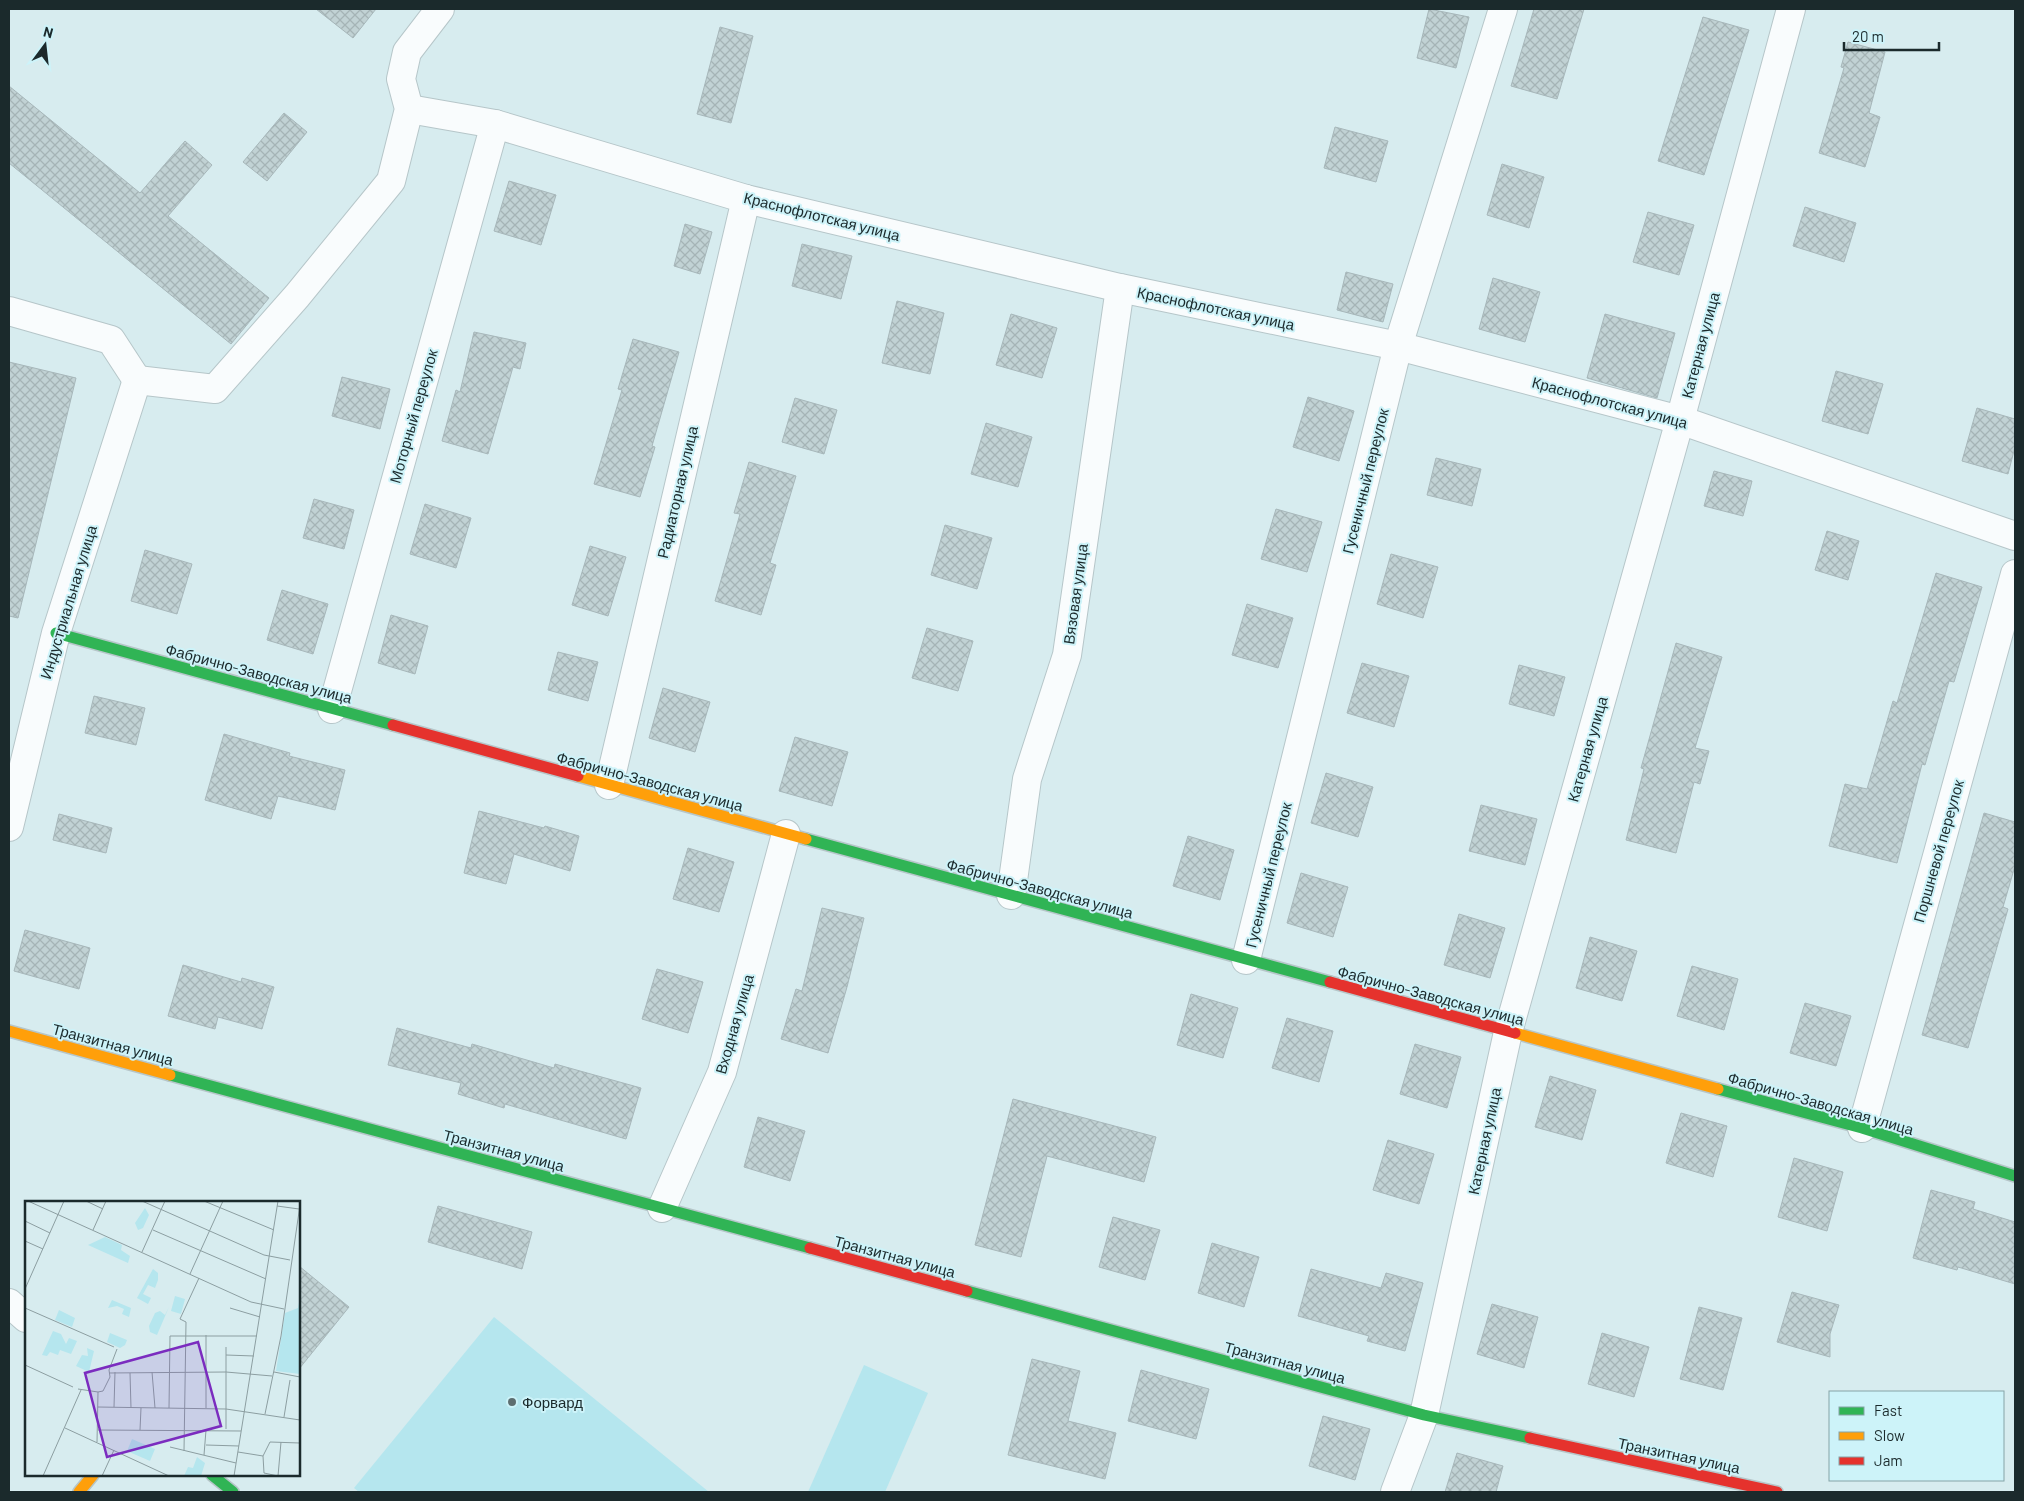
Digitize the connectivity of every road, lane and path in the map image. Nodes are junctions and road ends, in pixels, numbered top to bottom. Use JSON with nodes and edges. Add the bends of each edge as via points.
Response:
{"nodes":[{"id":1,"x":440,"y":9,"type":"edge"},
{"id":2,"x":1503,"y":9,"type":"edge"},
{"id":3,"x":1791,"y":9,"type":"edge"},
{"id":4,"x":409,"y":109,"type":"junction"},
{"id":5,"x":495,"y":124,"type":"junction"},
{"id":6,"x":746,"y":199,"type":"junction"},
{"id":7,"x":1120,"y":288,"type":"junction"},
{"id":8,"x":9,"y":311,"type":"edge"},
{"id":9,"x":1398,"y":346,"type":"junction"},
{"id":10,"x":138,"y":380,"type":"junction"},
{"id":11,"x":1680,"y":420,"type":"junction"},
{"id":12,"x":2015,"y":536,"type":"edge"},
{"id":13,"x":2015,"y":574,"type":"edge"},
{"id":14,"x":56,"y":633,"type":"junction"},
{"id":15,"x":332,"y":709,"type":"junction"},
{"id":16,"x":609,"y":785,"type":"junction"},
{"id":17,"x":9,"y":827,"type":"edge"},
{"id":18,"x":786,"y":834,"type":"junction"},
{"id":19,"x":1011,"y":895,"type":"junction"},
{"id":20,"x":1246,"y":960,"type":"junction"},
{"id":21,"x":9,"y":1031,"type":"edge"},
{"id":22,"x":1508,"y":1032,"type":"junction"},
{"id":23,"x":1862,"y":1128,"type":"junction"},
{"id":24,"x":2015,"y":1176,"type":"edge"},
{"id":25,"x":662,"y":1208,"type":"junction"},
{"id":26,"x":9,"y":1304,"type":"edge"},
{"id":27,"x":25,"y":1317,"type":"edge"},
{"id":28,"x":1424,"y":1415,"type":"junction"},
{"id":29,"x":92,"y":1476,"type":"edge"},
{"id":30,"x":213,"y":1476,"type":"edge"},
{"id":31,"x":1763,"y":1491,"type":"edge"},
{"id":32,"x":79,"y":1492,"type":"edge"},
{"id":33,"x":232,"y":1492,"type":"edge"},
{"id":34,"x":1395,"y":1492,"type":"edge"},
{"id":35,"x":1777,"y":1492,"type":"edge"}],
"edges":[{"from":1,"to":4,"type":"street","via":[[407,52],[401,79]]},
{"from":2,"to":9,"type":"street","name":"Гусеничный переулок"},
{"from":3,"to":11,"type":"street","name":"Катерная улица"},
{"from":4,"to":5,"type":"street","name":"Краснофлотская улица"},
{"from":4,"to":10,"type":"street","via":[[391,181],[297,296],[215,389]]},
{"from":5,"to":6,"type":"street","name":"Краснофлотская улица"},
{"from":5,"to":15,"type":"street","name":"Моторный переулок"},
{"from":6,"to":7,"type":"street","name":"Краснофлотская улица"},
{"from":6,"to":16,"type":"street","name":"Радиаторная улица"},
{"from":7,"to":9,"type":"street","name":"Краснофлотская улица"},
{"from":7,"to":19,"type":"street","name":"Вязовая улица","via":[[1067,655],[1027,779]]},
{"from":8,"to":10,"type":"street","via":[[111,340]]},
{"from":9,"to":11,"type":"street","name":"Краснофлотская улица"},
{"from":9,"to":20,"type":"street","name":"Гусеничный переулок"},
{"from":10,"to":14,"type":"street","name":"Индустриальная улица"},
{"from":11,"to":12,"type":"street","name":"Краснофлотская улица"},
{"from":11,"to":22,"type":"street","name":"Катерная улица"},
{"from":13,"to":23,"type":"street","name":"Поршневой переулок"},
{"from":14,"to":15,"type":"street","name":"Фабрично-Заводская улица"},
{"from":14,"to":17,"type":"street","name":"Индустриальная улица"},
{"from":15,"to":16,"type":"street","name":"Фабрично-Заводская улица"},
{"from":16,"to":18,"type":"street","name":"Фабрично-Заводская улица"},
{"from":18,"to":19,"type":"street","name":"Фабрично-Заводская улица"},
{"from":18,"to":25,"type":"street","name":"Входная улица","via":[[722,1072]]},
{"from":19,"to":20,"type":"street","name":"Фабрично-Заводская улица"},
{"from":20,"to":22,"type":"street","name":"Фабрично-Заводская улица"},
{"from":21,"to":25,"type":"street","name":"Транзитная улица"},
{"from":22,"to":23,"type":"street","name":"Фабрично-Заводская улица"},
{"from":22,"to":28,"type":"street","name":"Катерная улица"},
{"from":23,"to":24,"type":"street","name":"Фабрично-Заводская улица"},
{"from":25,"to":28,"type":"street","name":"Транзитная улица"},
{"from":26,"to":27,"type":"street"},
{"from":28,"to":31,"type":"street","name":"Транзитная улица"},
{"from":28,"to":34,"type":"street","name":"Катерная улица"},
{"from":29,"to":32,"type":"street"},
{"from":30,"to":33,"type":"street"},
{"from":31,"to":35,"type":"street","name":"Транзитная улица"}]}
